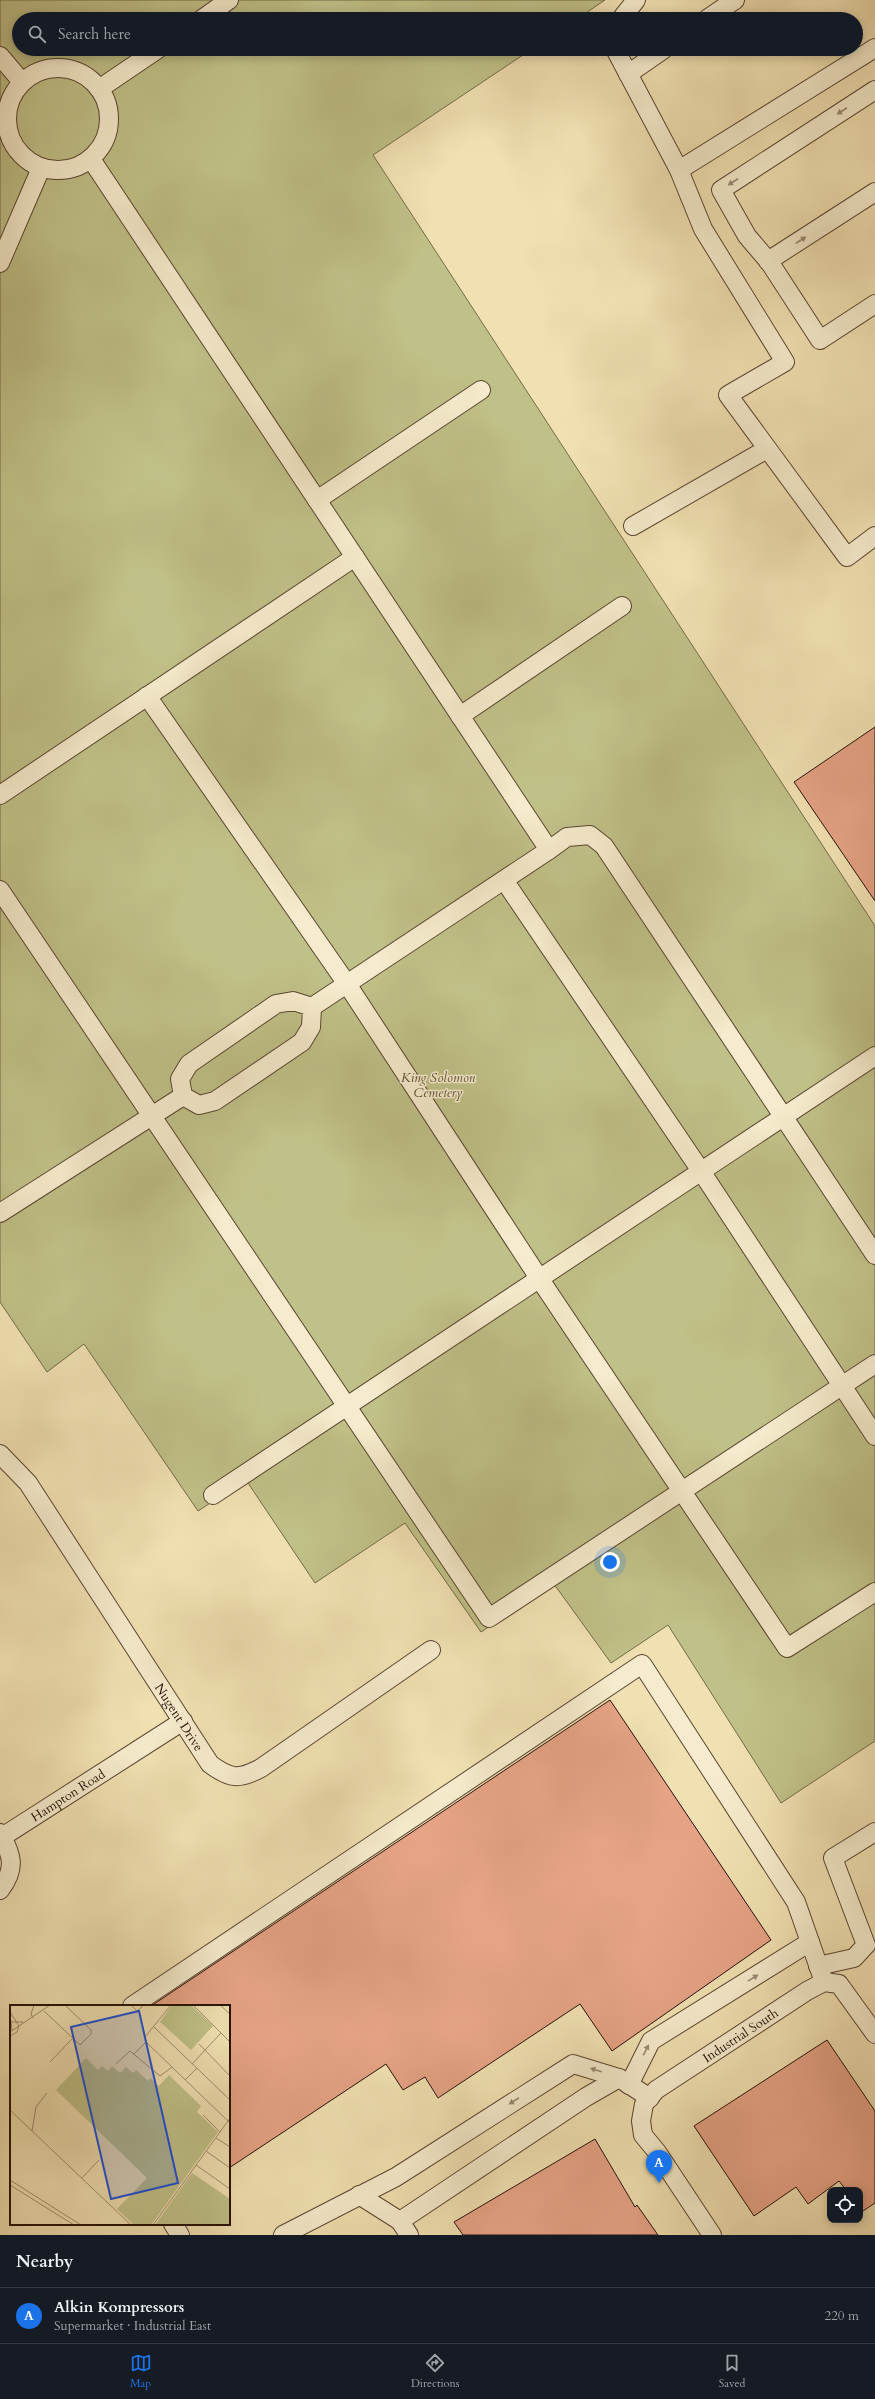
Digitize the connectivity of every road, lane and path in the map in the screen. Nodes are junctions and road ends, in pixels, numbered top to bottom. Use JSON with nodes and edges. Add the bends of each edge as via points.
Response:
{"nodes":[{"id":1,"x":229,"y":0,"type":"edge"},
{"id":2,"x":636,"y":0,"type":"edge"},
{"id":3,"x":734,"y":0,"type":"edge"},
{"id":4,"x":212,"y":12,"type":"edge"},
{"id":5,"x":627,"y":12,"type":"edge"},
{"id":6,"x":717,"y":12,"type":"edge"},
{"id":7,"x":875,"y":48,"type":"edge"},
{"id":8,"x":863,"y":55,"type":"edge"},
{"id":9,"x":0,"y":56,"type":"edge"},
{"id":10,"x":148,"y":56,"type":"edge"},
{"id":11,"x":619,"y":56,"type":"edge"},
{"id":12,"x":654,"y":56,"type":"edge"},
{"id":13,"x":862,"y":56,"type":"edge"},
{"id":14,"x":628,"y":74,"type":"junction"},
{"id":15,"x":22,"y":82,"type":"junction"},
{"id":16,"x":99,"y":89,"type":"junction"},
{"id":17,"x":875,"y":90,"type":"edge"},
{"id":18,"x":90,"y":159,"type":"junction"},
{"id":19,"x":41,"y":168,"type":"junction"},
{"id":20,"x":679,"y":170,"type":"junction"},
{"id":21,"x":875,"y":192,"type":"edge"},
{"id":22,"x":768,"y":261,"type":"junction"},
{"id":23,"x":0,"y":263,"type":"edge"},
{"id":24,"x":875,"y":304,"type":"edge"},
{"id":25,"x":481,"y":390,"type":"dead end"},
{"id":26,"x":767,"y":449,"type":"junction"},
{"id":27,"x":317,"y":500,"type":"junction"},
{"id":28,"x":633,"y":526,"type":"dead end"},
{"id":29,"x":875,"y":536,"type":"edge"},
{"id":30,"x":355,"y":557,"type":"junction"},
{"id":31,"x":622,"y":606,"type":"dead end"},
{"id":32,"x":147,"y":696,"type":"junction"},
{"id":33,"x":460,"y":716,"type":"junction"},
{"id":34,"x":0,"y":795,"type":"edge"},
{"id":35,"x":549,"y":850,"type":"junction"},
{"id":36,"x":504,"y":880,"type":"junction"},
{"id":37,"x":0,"y":890,"type":"edge"},
{"id":38,"x":346,"y":984,"type":"junction"},
{"id":39,"x":312,"y":1007,"type":"junction"},
{"id":40,"x":875,"y":1056,"type":"edge"},
{"id":41,"x":183,"y":1096,"type":"junction"},
{"id":42,"x":151,"y":1115,"type":"junction"},
{"id":43,"x":783,"y":1116,"type":"junction"},
{"id":44,"x":701,"y":1171,"type":"junction"},
{"id":45,"x":0,"y":1213,"type":"edge"},
{"id":46,"x":875,"y":1255,"type":"edge"},
{"id":47,"x":539,"y":1278,"type":"junction"},
{"id":48,"x":875,"y":1364,"type":"edge"},
{"id":49,"x":842,"y":1386,"type":"junction"},
{"id":50,"x":347,"y":1406,"type":"junction"},
{"id":51,"x":875,"y":1436,"type":"edge"},
{"id":52,"x":0,"y":1454,"type":"edge"},
{"id":53,"x":681,"y":1492,"type":"junction"},
{"id":54,"x":213,"y":1495,"type":"dead end"},
{"id":55,"x":875,"y":1592,"type":"edge"},
{"id":56,"x":431,"y":1650,"type":"dead end"},
{"id":57,"x":183,"y":1721,"type":"junction"},
{"id":58,"x":875,"y":1832,"type":"edge"},
{"id":59,"x":1,"y":1835,"type":"edge"},
{"id":60,"x":0,"y":1890,"type":"edge"},
{"id":61,"x":810,"y":1942,"type":"junction"},
{"id":62,"x":821,"y":1974,"type":"junction"},
{"id":63,"x":133,"y":2005,"type":"edge"},
{"id":64,"x":875,"y":2034,"type":"edge"},
{"id":65,"x":624,"y":2082,"type":"junction"},
{"id":66,"x":650,"y":2098,"type":"junction"},
{"id":67,"x":359,"y":2195,"type":"junction"},
{"id":68,"x":174,"y":2225,"type":"edge"},
{"id":69,"x":404,"y":2228,"type":"edge"},
{"id":70,"x":180,"y":2235,"type":"edge"},
{"id":71,"x":283,"y":2235,"type":"edge"},
{"id":72,"x":712,"y":2235,"type":"edge"}],
"edges":[{"from":1,"to":4,"type":"street"},
{"from":2,"to":5,"type":"street"},
{"from":3,"to":6,"type":"street"},
{"from":7,"to":8,"type":"street"},
{"from":9,"to":15,"type":"street"},
{"from":10,"to":16,"type":"street"},
{"from":11,"to":14,"type":"street"},
{"from":12,"to":14,"type":"street"},
{"from":13,"to":20,"type":"street"},
{"from":14,"to":20,"type":"street"},
{"from":15,"to":16,"type":"street","via":[[36,72],[68,68],[84,74]]},
{"from":15,"to":19,"type":"street","via":[[11,96],[6,112],[7,130],[14,146],[26,159]]},
{"from":16,"to":18,"type":"street","via":[[105,99],[109,115],[108,131],[102,146]]},
{"from":17,"to":22,"type":"street","one_way":true,"via":[[721,190],[747,236]]},
{"from":18,"to":19,"type":"street","via":[[76,167],[58,170]]},
{"from":18,"to":27,"type":"street"},
{"from":19,"to":23,"type":"street"},
{"from":20,"to":26,"type":"street","via":[[703,228],[785,362],[728,395]]},
{"from":22,"to":21,"type":"street","one_way":true},
{"from":22,"to":24,"type":"street","via":[[820,340]]},
{"from":25,"to":27,"type":"street"},
{"from":26,"to":28,"type":"street"},
{"from":26,"to":29,"type":"street","via":[[847,557]]},
{"from":27,"to":30,"type":"street"},
{"from":30,"to":32,"type":"street"},
{"from":30,"to":33,"type":"street"},
{"from":31,"to":33,"type":"street"},
{"from":32,"to":34,"type":"street"},
{"from":32,"to":38,"type":"street"},
{"from":33,"to":35,"type":"street"},
{"from":35,"to":36,"type":"street"},
{"from":35,"to":43,"type":"street","via":[[567,837],[590,835],[604,846]]},
{"from":36,"to":38,"type":"street"},
{"from":36,"to":44,"type":"street"},
{"from":37,"to":42,"type":"street"},
{"from":38,"to":39,"type":"street"},
{"from":38,"to":47,"type":"street"},
{"from":39,"to":41,"type":"street","via":[[293,1001],[276,1004],[189,1064],[180,1079]]},
{"from":39,"to":41,"type":"street","via":[[311,1027],[302,1042],[215,1102],[199,1105]]},
{"from":40,"to":43,"type":"street"},
{"from":41,"to":42,"type":"street"},
{"from":42,"to":45,"type":"street"},
{"from":42,"to":50,"type":"street"},
{"from":43,"to":44,"type":"street"},
{"from":43,"to":46,"type":"street"},
{"from":44,"to":47,"type":"street"},
{"from":44,"to":49,"type":"street"},
{"from":47,"to":50,"type":"street"},
{"from":47,"to":53,"type":"street"},
{"from":48,"to":49,"type":"street"},
{"from":49,"to":51,"type":"street"},
{"from":49,"to":53,"type":"street"},
{"from":50,"to":53,"type":"street","via":[[489,1618]]},
{"from":50,"to":54,"type":"street"},
{"from":52,"to":57,"type":"street","name":"Nugent Drive","via":[[28,1483]]},
{"from":53,"to":55,"type":"street","via":[[787,1648]]},
{"from":56,"to":57,"type":"street","name":"Nugent Drive","via":[[250,1774],[238,1777],[223,1774],[210,1764]]},
{"from":57,"to":59,"type":"street","name":"Hampton Road"},
{"from":58,"to":62,"type":"street","name":"Industrial South","via":[[833,1858],[866,1945],[854,1958]]},
{"from":59,"to":60,"type":"street","name":"Hampton Road","via":[[12,1855],[10,1878]]},
{"from":61,"to":62,"type":"street"},
{"from":61,"to":63,"type":"street","via":[[796,1902],[642,1664]]},
{"from":65,"to":61,"type":"street","one_way":true,"via":[[651,2041]]},
{"from":62,"to":64,"type":"street","via":[[839,1984]]},
{"from":62,"to":66,"type":"street","name":"Industrial South","via":[[804,1992],[656,2090]]},
{"from":65,"to":66,"type":"street"},
{"from":65,"to":67,"type":"street","one_way":true,"via":[[573,2064],[402,2174]]},
{"from":65,"to":69,"type":"street","via":[[586,2097]]},
{"from":66,"to":72,"type":"street","via":[[644,2104],[643,2135]]},
{"from":67,"to":69,"type":"street"},
{"from":67,"to":71,"type":"street"},
{"from":68,"to":70,"type":"street"}]}
